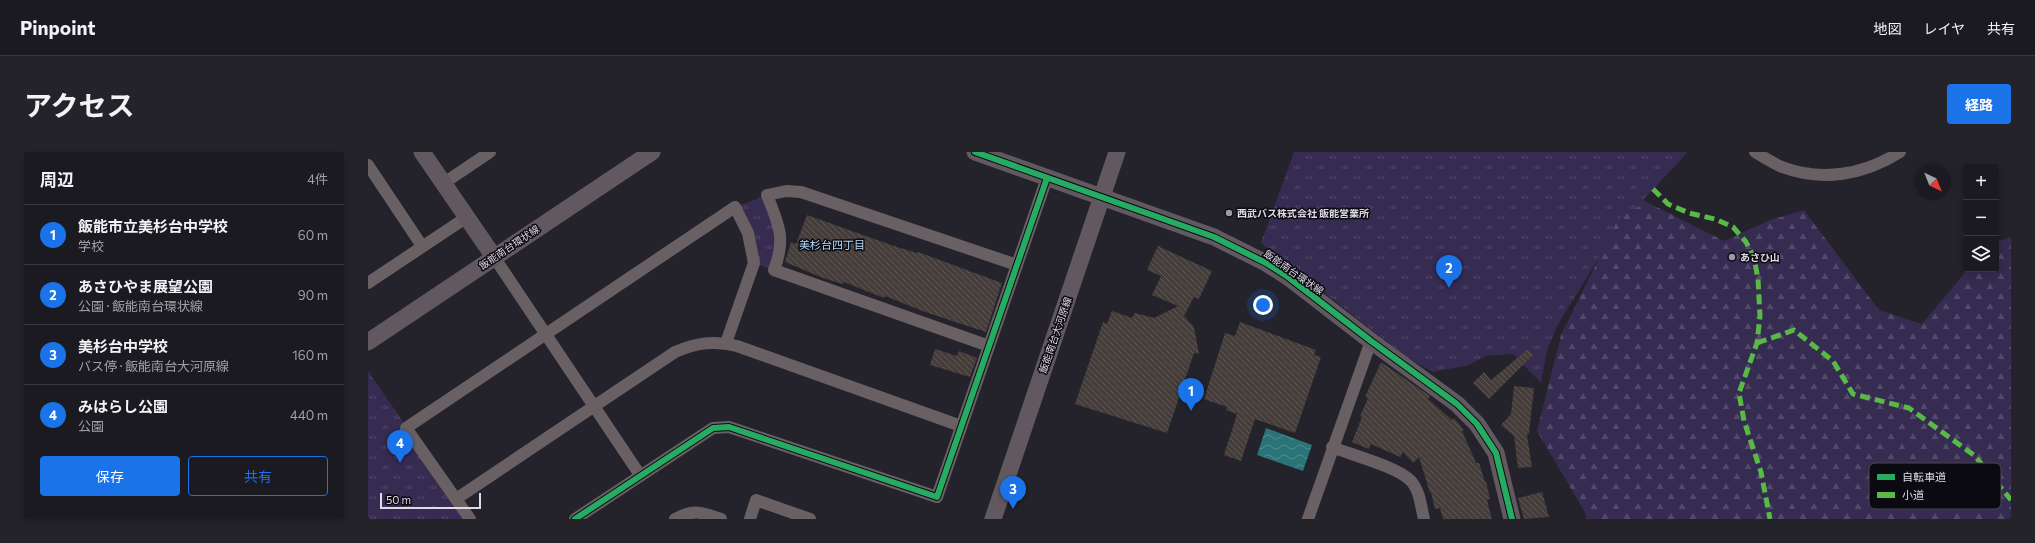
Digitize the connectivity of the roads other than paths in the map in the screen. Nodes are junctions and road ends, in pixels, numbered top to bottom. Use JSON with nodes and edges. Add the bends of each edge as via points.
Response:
{"nodes":[{"id":1,"x":422,"y":152,"type":"edge"},
{"id":2,"x":490,"y":152,"type":"edge"},
{"id":3,"x":652,"y":152,"type":"edge"},
{"id":4,"x":975,"y":152,"type":"edge"},
{"id":5,"x":1118,"y":152,"type":"edge"},
{"id":6,"x":1755,"y":152,"type":"edge"},
{"id":7,"x":1900,"y":152,"type":"edge"},
{"id":8,"x":368,"y":165,"type":"edge"},
{"id":9,"x":1047,"y":178,"type":"junction"},
{"id":10,"x":444,"y":183,"type":"junction"},
{"id":11,"x":1102,"y":198,"type":"junction"},
{"id":12,"x":467,"y":217,"type":"junction"},
{"id":13,"x":422,"y":246,"type":"junction"},
{"id":14,"x":494,"y":257,"type":"junction"},
{"id":15,"x":1017,"y":265,"type":"junction"},
{"id":16,"x":368,"y":282,"type":"edge"},
{"id":17,"x":547,"y":335,"type":"junction"},
{"id":18,"x":1371,"y":341,"type":"junction"},
{"id":19,"x":368,"y":342,"type":"edge"},
{"id":20,"x":726,"y":343,"type":"junction"},
{"id":21,"x":989,"y":346,"type":"junction"},
{"id":22,"x":594,"y":406,"type":"junction"},
{"id":23,"x":961,"y":426,"type":"junction"},
{"id":24,"x":1332,"y":448,"type":"junction"},
{"id":25,"x":640,"y":475,"type":"junction"},
{"id":26,"x":456,"y":499,"type":"junction"},
{"id":27,"x":470,"y":519,"type":"edge"},
{"id":28,"x":575,"y":519,"type":"edge"},
{"id":29,"x":675,"y":519,"type":"edge"},
{"id":30,"x":721,"y":519,"type":"edge"},
{"id":31,"x":750,"y":519,"type":"edge"},
{"id":32,"x":810,"y":519,"type":"edge"},
{"id":33,"x":993,"y":519,"type":"edge"},
{"id":34,"x":1308,"y":519,"type":"edge"},
{"id":35,"x":1424,"y":519,"type":"edge"},
{"id":36,"x":1512,"y":519,"type":"edge"}],
"edges":[{"from":1,"to":10,"type":"street"},
{"from":2,"to":10,"type":"street"},
{"from":3,"to":14,"type":"street","name":"飯能南台環状線"},
{"from":4,"to":9,"type":"street","name":"飯能南台環状線"},
{"from":5,"to":11,"type":"street","name":"飯能南台大河原線"},
{"from":6,"to":7,"type":"street","via":[[1781,167],[1817,175],[1855,172],[1883,163]]},
{"from":8,"to":13,"type":"street"},
{"from":9,"to":11,"type":"street","name":"飯能南台環状線"},
{"from":9,"to":15,"type":"street"},
{"from":10,"to":12,"type":"street"},
{"from":11,"to":18,"type":"street","name":"飯能南台環状線","via":[[1214,237],[1237,248],[1288,278]]},
{"from":11,"to":33,"type":"street","name":"飯能南台大河原線"},
{"from":12,"to":13,"type":"street"},
{"from":12,"to":14,"type":"street"},
{"from":13,"to":16,"type":"street"},
{"from":14,"to":17,"type":"street"},
{"from":14,"to":19,"type":"street","name":"飯能南台環状線"},
{"from":15,"to":21,"type":"street"},
{"from":15,"to":21,"type":"street","via":[[801,192],[786,191],[767,195],[782,241],[774,270]]},
{"from":17,"to":20,"type":"street","via":[[735,208],[748,233],[754,263]]},
{"from":17,"to":22,"type":"street"},
{"from":17,"to":26,"type":"street","via":[[406,428]]},
{"from":18,"to":24,"type":"street"},
{"from":18,"to":36,"type":"street","name":"飯能南台環状線","via":[[1457,404],[1478,424],[1496,453]]},
{"from":20,"to":22,"type":"street","via":[[693,345],[675,352]]},
{"from":20,"to":23,"type":"street"},
{"from":21,"to":23,"type":"street"},
{"from":22,"to":25,"type":"street"},
{"from":22,"to":26,"type":"street"},
{"from":23,"to":25,"type":"street","via":[[937,497],[729,427],[713,428]]},
{"from":24,"to":34,"type":"street"},
{"from":24,"to":35,"type":"street","via":[[1397,471],[1412,481],[1419,495]]},
{"from":25,"to":28,"type":"street"},
{"from":26,"to":27,"type":"street"},
{"from":29,"to":30,"type":"street","via":[[687,512],[705,513]]},
{"from":31,"to":32,"type":"street","via":[[756,500]]}]}
